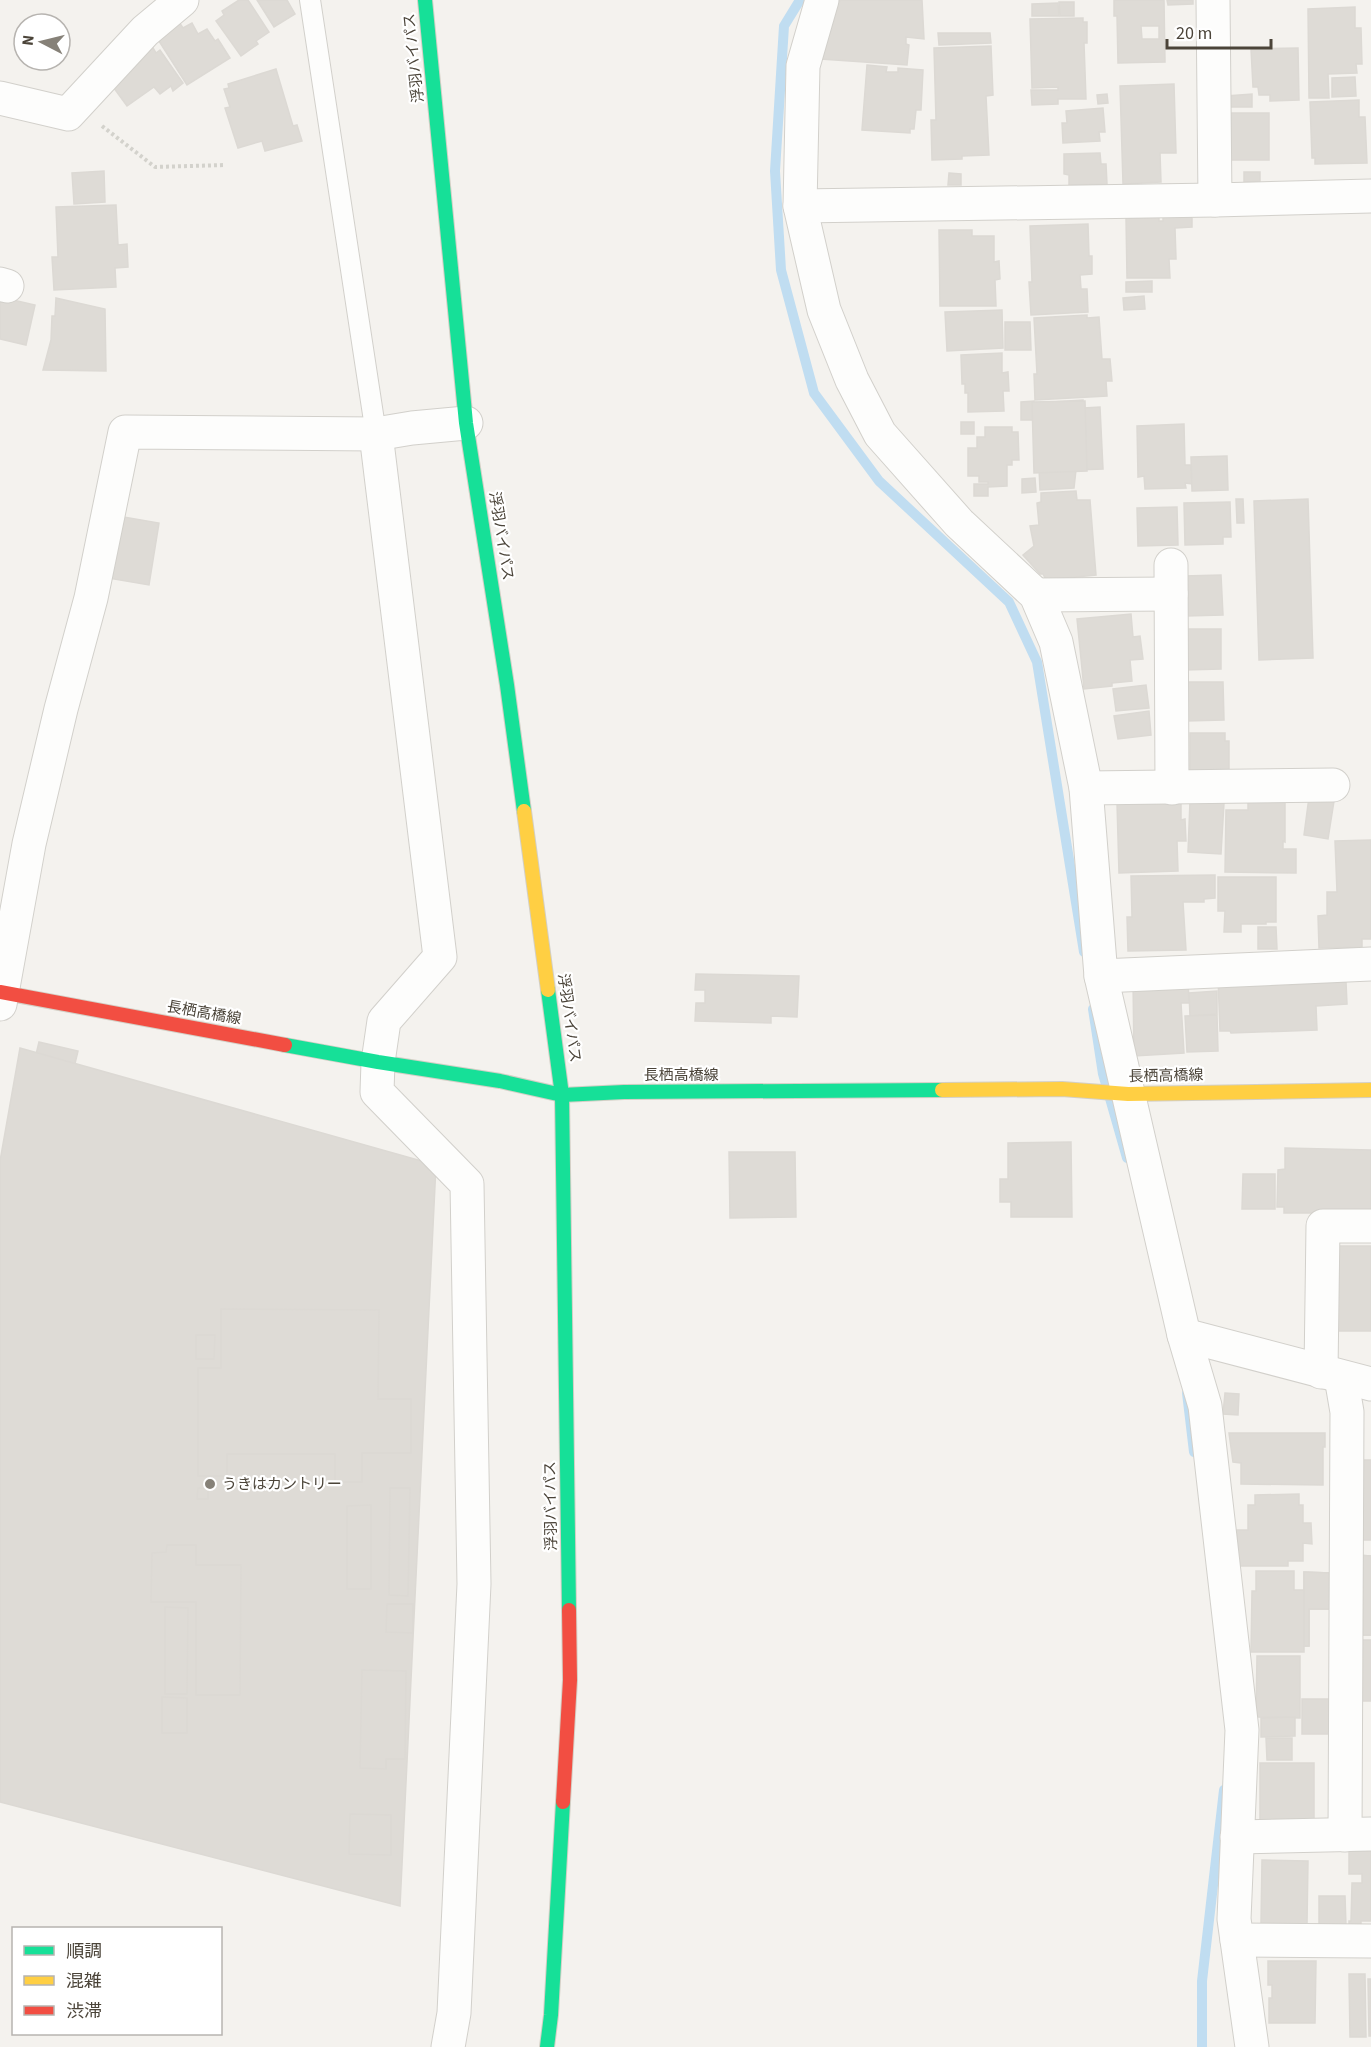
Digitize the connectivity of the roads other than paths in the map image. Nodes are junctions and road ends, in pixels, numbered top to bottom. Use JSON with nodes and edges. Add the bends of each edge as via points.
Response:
{"nodes":[{"id":1,"x":182,"y":0,"type":"edge"},
{"id":2,"x":310,"y":0,"type":"edge"},
{"id":3,"x":425,"y":0,"type":"edge"},
{"id":4,"x":822,"y":0,"type":"edge"},
{"id":5,"x":1213,"y":0,"type":"edge"},
{"id":6,"x":0,"y":98,"type":"edge"},
{"id":7,"x":1371,"y":196,"type":"edge"},
{"id":8,"x":1215,"y":200,"type":"junction"},
{"id":9,"x":800,"y":206,"type":"junction"},
{"id":10,"x":466,"y":423,"type":"junction"},
{"id":11,"x":376,"y":434,"type":"junction"},
{"id":12,"x":1036,"y":595,"type":"junction"},
{"id":13,"x":1333,"y":785,"type":"dead end"},
{"id":14,"x":1086,"y":788,"type":"junction"},
{"id":15,"x":1172,"y":788,"type":"junction"},
{"id":16,"x":1371,"y":963,"type":"edge"},
{"id":17,"x":1101,"y":976,"type":"junction"},
{"id":18,"x":1,"y":996,"type":"edge"},
{"id":19,"x":378,"y":1062,"type":"junction"},
{"id":20,"x":1371,"y":1090,"type":"edge"},
{"id":21,"x":1128,"y":1094,"type":"junction"},
{"id":22,"x":562,"y":1095,"type":"junction"},
{"id":23,"x":1371,"y":1226,"type":"edge"},
{"id":24,"x":1184,"y":1335,"type":"junction"},
{"id":25,"x":1344,"y":1378,"type":"edge"},
{"id":26,"x":1358,"y":1835,"type":"edge"},
{"id":27,"x":1237,"y":1837,"type":"junction"},
{"id":28,"x":1237,"y":1940,"type":"junction"},
{"id":29,"x":1371,"y":1941,"type":"edge"},
{"id":30,"x":448,"y":2047,"type":"edge"},
{"id":31,"x":547,"y":2047,"type":"edge"},
{"id":32,"x":1252,"y":2047,"type":"edge"}],
"edges":[{"from":1,"to":6,"type":"street","via":[[145,31],[68,114]]},
{"from":2,"to":11,"type":"lane"},
{"from":3,"to":10,"type":"main road","name":"浮羽バイパス"},
{"from":4,"to":9,"type":"street","via":[[803,66]]},
{"from":5,"to":8,"type":"street"},
{"from":7,"to":8,"type":"street"},
{"from":8,"to":9,"type":"street"},
{"from":9,"to":12,"type":"street","via":[[824,310],[852,380],[880,434],[959,523]]},
{"from":10,"to":11,"type":"street"},
{"from":10,"to":22,"type":"main road","name":"浮羽バイパス","via":[[507,685]]},
{"from":11,"to":18,"type":"street","via":[[125,432],[91,598],[29,844]]},
{"from":11,"to":19,"type":"street","via":[[440,957],[384,1021]]},
{"from":12,"to":14,"type":"street","via":[[1056,642]]},
{"from":12,"to":15,"type":"street","via":[[1171,579]]},
{"from":13,"to":15,"type":"street"},
{"from":14,"to":15,"type":"street"},
{"from":14,"to":17,"type":"street"},
{"from":16,"to":17,"type":"street"},
{"from":17,"to":21,"type":"street"},
{"from":18,"to":19,"type":"main road","name":"長栖高橋線"},
{"from":19,"to":22,"type":"main road","name":"長栖高橋線"},
{"from":19,"to":30,"type":"street","via":[[376,1092],[467,1184],[474,1584],[454,2013]]},
{"from":20,"to":21,"type":"main road","name":"長栖高橋線"},
{"from":21,"to":22,"type":"main road","name":"長栖高橋線","via":[[1062,1089]]},
{"from":21,"to":24,"type":"street"},
{"from":22,"to":31,"type":"main road","name":"浮羽バイパス","via":[[570,1680]]},
{"from":23,"to":25,"type":"street","via":[[1323,1226]]},
{"from":24,"to":25,"type":"street"},
{"from":24,"to":27,"type":"street","via":[[1205,1406],[1242,1730]]},
{"from":25,"to":26,"type":"street"},
{"from":26,"to":27,"type":"street"},
{"from":27,"to":28,"type":"street"},
{"from":28,"to":29,"type":"street"},
{"from":28,"to":32,"type":"street"}]}
